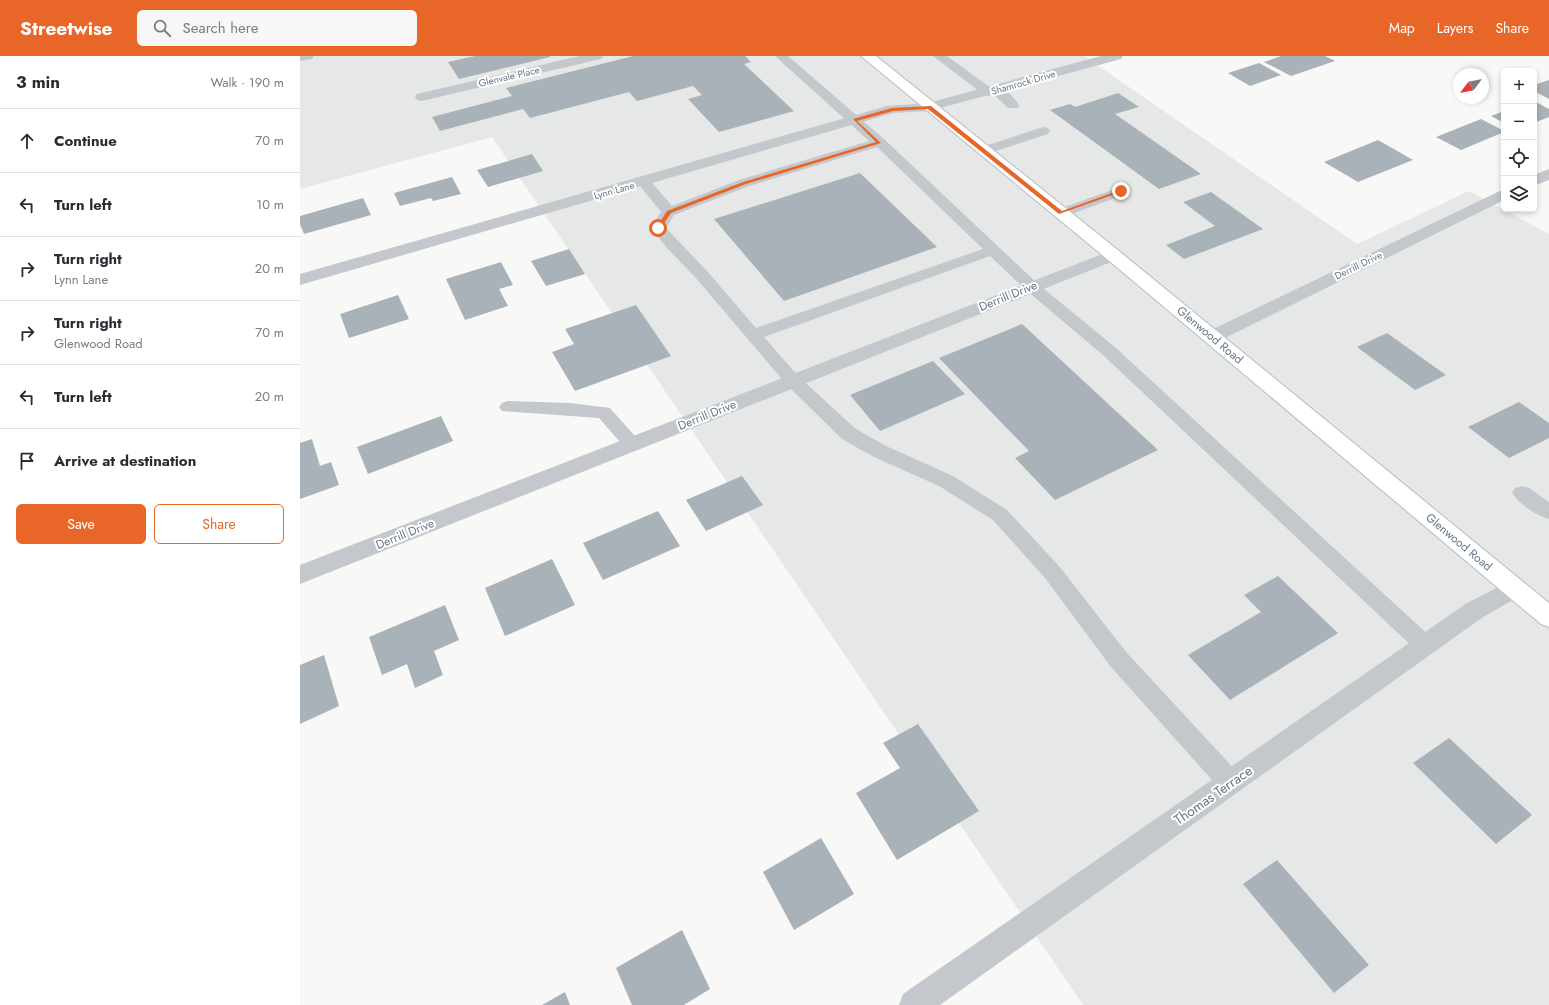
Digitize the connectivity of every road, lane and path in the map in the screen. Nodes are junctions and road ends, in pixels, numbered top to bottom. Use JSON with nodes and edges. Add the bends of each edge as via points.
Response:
{"nodes":[{"id":1,"x":308,"y":56,"type":"edge"},
{"id":2,"x":596,"y":56,"type":"edge"},
{"id":3,"x":781,"y":56,"type":"edge"},
{"id":4,"x":868,"y":56,"type":"edge"},
{"id":5,"x":939,"y":56,"type":"edge"},
{"id":6,"x":1116,"y":56,"type":"edge"},
{"id":7,"x":300,"y":57,"type":"edge"},
{"id":8,"x":992,"y":91,"type":"junction"},
{"id":9,"x":422,"y":97,"type":"dead end"},
{"id":10,"x":1014,"y":105,"type":"dead end"},
{"id":11,"x":929,"y":107,"type":"junction"},
{"id":12,"x":854,"y":120,"type":"junction"},
{"id":13,"x":1043,"y":131,"type":"dead end"},
{"id":14,"x":879,"y":142,"type":"junction"},
{"id":15,"x":984,"y":152,"type":"junction"},
{"id":16,"x":1549,"y":174,"type":"edge"},
{"id":17,"x":1537,"y":180,"type":"edge"},
{"id":18,"x":642,"y":182,"type":"junction"},
{"id":19,"x":1121,"y":191,"type":"dead end"},
{"id":20,"x":1501,"y":195,"type":"edge"},
{"id":21,"x":669,"y":212,"type":"junction"},
{"id":22,"x":1061,"y":213,"type":"junction"},
{"id":23,"x":993,"y":250,"type":"junction"},
{"id":24,"x":1113,"y":255,"type":"junction"},
{"id":25,"x":300,"y":280,"type":"edge"},
{"id":26,"x":1032,"y":287,"type":"junction"},
{"id":27,"x":753,"y":335,"type":"junction"},
{"id":28,"x":1212,"y":337,"type":"junction"},
{"id":29,"x":793,"y":381,"type":"junction"},
{"id":30,"x":508,"y":407,"type":"dead end"},
{"id":31,"x":633,"y":444,"type":"junction"},
{"id":32,"x":1522,"y":493,"type":"dead end"},
{"id":33,"x":1549,"y":512,"type":"edge"},
{"id":34,"x":300,"y":575,"type":"edge"},
{"id":35,"x":1514,"y":588,"type":"junction"},
{"id":36,"x":1549,"y":617,"type":"edge"},
{"id":37,"x":1425,"y":645,"type":"junction"},
{"id":38,"x":1230,"y":782,"type":"junction"},
{"id":39,"x":914,"y":1005,"type":"edge"}],
"edges":[{"from":1,"to":7,"type":"lane"},
{"from":2,"to":9,"type":"street","name":"Glenvale Place"},
{"from":3,"to":12,"type":"lane"},
{"from":4,"to":11,"type":"main road","name":"Glenwood Road"},
{"from":5,"to":8,"type":"lane"},
{"from":6,"to":8,"type":"street","name":"Shamrock Drive"},
{"from":8,"to":10,"type":"lane"},
{"from":8,"to":11,"type":"street","name":"Shamrock Drive"},
{"from":11,"to":12,"type":"street","name":"Lynn Lane","via":[[892,109]]},
{"from":11,"to":15,"type":"main road","name":"Glenwood Road"},
{"from":12,"to":14,"type":"lane"},
{"from":12,"to":18,"type":"street","name":"Lynn Lane"},
{"from":13,"to":15,"type":"lane"},
{"from":14,"to":21,"type":"lane","via":[[744,183]]},
{"from":14,"to":23,"type":"lane"},
{"from":15,"to":22,"type":"main road","name":"Glenwood Road"},
{"from":16,"to":17,"type":"street"},
{"from":18,"to":21,"type":"lane"},
{"from":18,"to":25,"type":"street","name":"Lynn Lane"},
{"from":19,"to":22,"type":"lane"},
{"from":20,"to":28,"type":"street","name":"Derrill Drive"},
{"from":21,"to":27,"type":"lane","via":[[658,228]]},
{"from":22,"to":24,"type":"main road","name":"Glenwood Road"},
{"from":23,"to":26,"type":"lane"},
{"from":23,"to":27,"type":"lane"},
{"from":24,"to":26,"type":"street","name":"Derrill Drive"},
{"from":24,"to":28,"type":"main road","name":"Glenwood Road"},
{"from":26,"to":29,"type":"street","name":"Derrill Drive"},
{"from":26,"to":37,"type":"lane","via":[[1110,352]]},
{"from":27,"to":29,"type":"lane"},
{"from":28,"to":35,"type":"main road","name":"Glenwood Road"},
{"from":29,"to":31,"type":"street","name":"Derrill Drive"},
{"from":29,"to":38,"type":"lane","via":[[849,434],[879,451],[946,481],[1000,515],[1052,572],[1119,660]]},
{"from":30,"to":31,"type":"lane","via":[[604,412]]},
{"from":31,"to":34,"type":"street","name":"Derrill Drive"},
{"from":32,"to":33,"type":"lane"},
{"from":35,"to":36,"type":"main road","name":"Glenwood Road"},
{"from":35,"to":37,"type":"street","name":"Thomas Terrace","via":[[1475,610]]},
{"from":37,"to":38,"type":"street","name":"Thomas Terrace"},
{"from":38,"to":39,"type":"street","name":"Thomas Terrace"}]}
